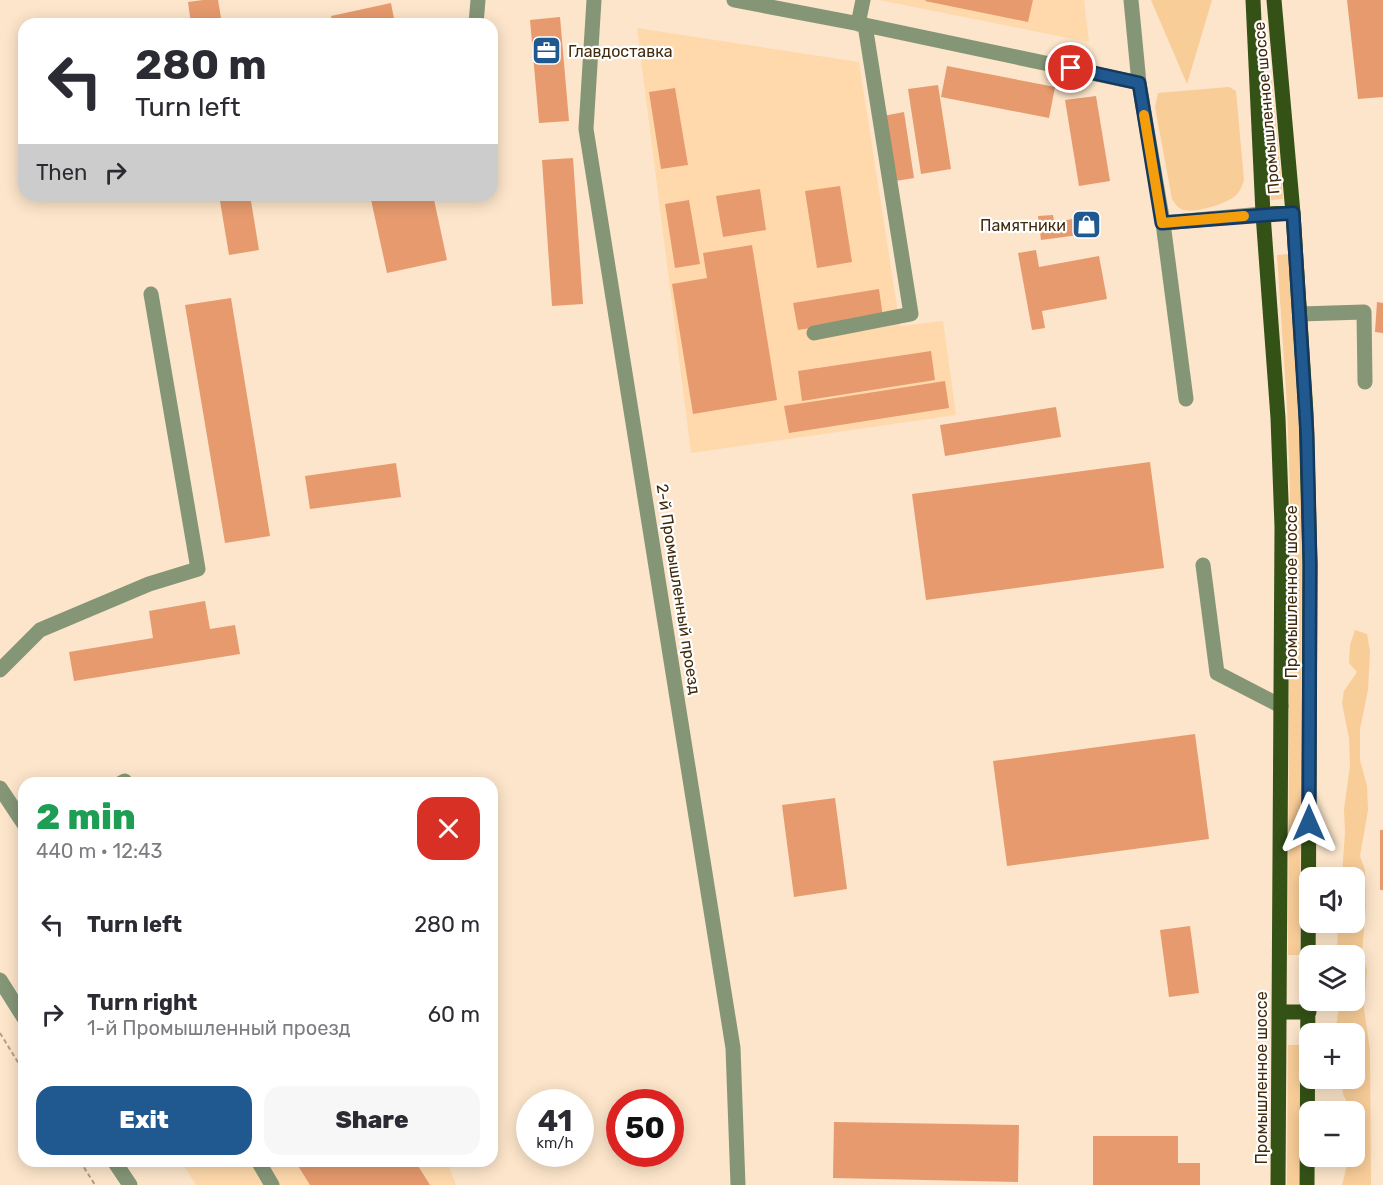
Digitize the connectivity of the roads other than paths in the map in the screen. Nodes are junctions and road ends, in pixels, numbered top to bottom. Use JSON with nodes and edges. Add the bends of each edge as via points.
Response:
{"nodes":[{"id":1,"x":478,"y":0,"type":"edge"},
{"id":2,"x":594,"y":0,"type":"edge"},
{"id":3,"x":734,"y":0,"type":"edge"},
{"id":4,"x":863,"y":0,"type":"edge"},
{"id":5,"x":1131,"y":0,"type":"edge"},
{"id":6,"x":1253,"y":0,"type":"edge"},
{"id":7,"x":1274,"y":0,"type":"edge"},
{"id":8,"x":476,"y":18,"type":"edge"},
{"id":9,"x":862,"y":25,"type":"junction"},
{"id":10,"x":1139,"y":83,"type":"junction"},
{"id":11,"x":1293,"y":213,"type":"junction"},
{"id":12,"x":1263,"y":214,"type":"junction"},
{"id":13,"x":1162,"y":223,"type":"junction"},
{"id":14,"x":151,"y":294,"type":"dead end"},
{"id":15,"x":1300,"y":314,"type":"junction"},
{"id":16,"x":814,"y":333,"type":"dead end"},
{"id":17,"x":1365,"y":382,"type":"dead end"},
{"id":18,"x":1186,"y":399,"type":"dead end"},
{"id":19,"x":1203,"y":565,"type":"dead end"},
{"id":20,"x":0,"y":670,"type":"edge"},
{"id":21,"x":1281,"y":706,"type":"junction"},
{"id":22,"x":0,"y":788,"type":"edge"},
{"id":23,"x":18,"y":815,"type":"edge"},
{"id":24,"x":0,"y":980,"type":"edge"},
{"id":25,"x":18,"y":1008,"type":"edge"},
{"id":26,"x":1279,"y":1012,"type":"junction"},
{"id":27,"x":1309,"y":1012,"type":"junction"},
{"id":28,"x":118,"y":1167,"type":"edge"},
{"id":29,"x":262,"y":1167,"type":"edge"},
{"id":30,"x":130,"y":1185,"type":"edge"},
{"id":31,"x":272,"y":1185,"type":"edge"},
{"id":32,"x":738,"y":1185,"type":"edge"},
{"id":33,"x":1278,"y":1185,"type":"edge"},
{"id":34,"x":1308,"y":1185,"type":"edge"}],
"edges":[{"from":1,"to":8,"type":"street"},
{"from":2,"to":32,"type":"street","name":"2-й Промышленный проезд","via":[[586,129],[733,1048]]},
{"from":3,"to":9,"type":"street"},
{"from":4,"to":9,"type":"street"},
{"from":5,"to":10,"type":"street"},
{"from":6,"to":12,"type":"main road","name":"Промышленное шоссе"},
{"from":7,"to":11,"type":"main road","name":"Промышленное шоссе"},
{"from":9,"to":10,"type":"street"},
{"from":9,"to":16,"type":"street","via":[[911,314]]},
{"from":10,"to":13,"type":"street"},
{"from":11,"to":12,"type":"main road"},
{"from":11,"to":15,"type":"main road","name":"Промышленное шоссе"},
{"from":12,"to":13,"type":"street"},
{"from":12,"to":21,"type":"main road","name":"Промышленное шоссе","via":[[1282,526]]},
{"from":13,"to":18,"type":"street"},
{"from":14,"to":20,"type":"street","via":[[198,569],[149,584],[40,630]]},
{"from":15,"to":17,"type":"street","via":[[1364,312]]},
{"from":15,"to":27,"type":"main road","name":"Промышленное шоссе","via":[[1310,564]]},
{"from":19,"to":21,"type":"street","via":[[1217,673]]},
{"from":21,"to":26,"type":"main road","name":"Промышленное шоссе"},
{"from":22,"to":23,"type":"street"},
{"from":24,"to":25,"type":"street"},
{"from":26,"to":27,"type":"main road"},
{"from":26,"to":33,"type":"main road","name":"Промышленное шоссе"},
{"from":27,"to":34,"type":"main road","name":"Промышленное шоссе"},
{"from":28,"to":30,"type":"street"},
{"from":29,"to":31,"type":"street"}]}
